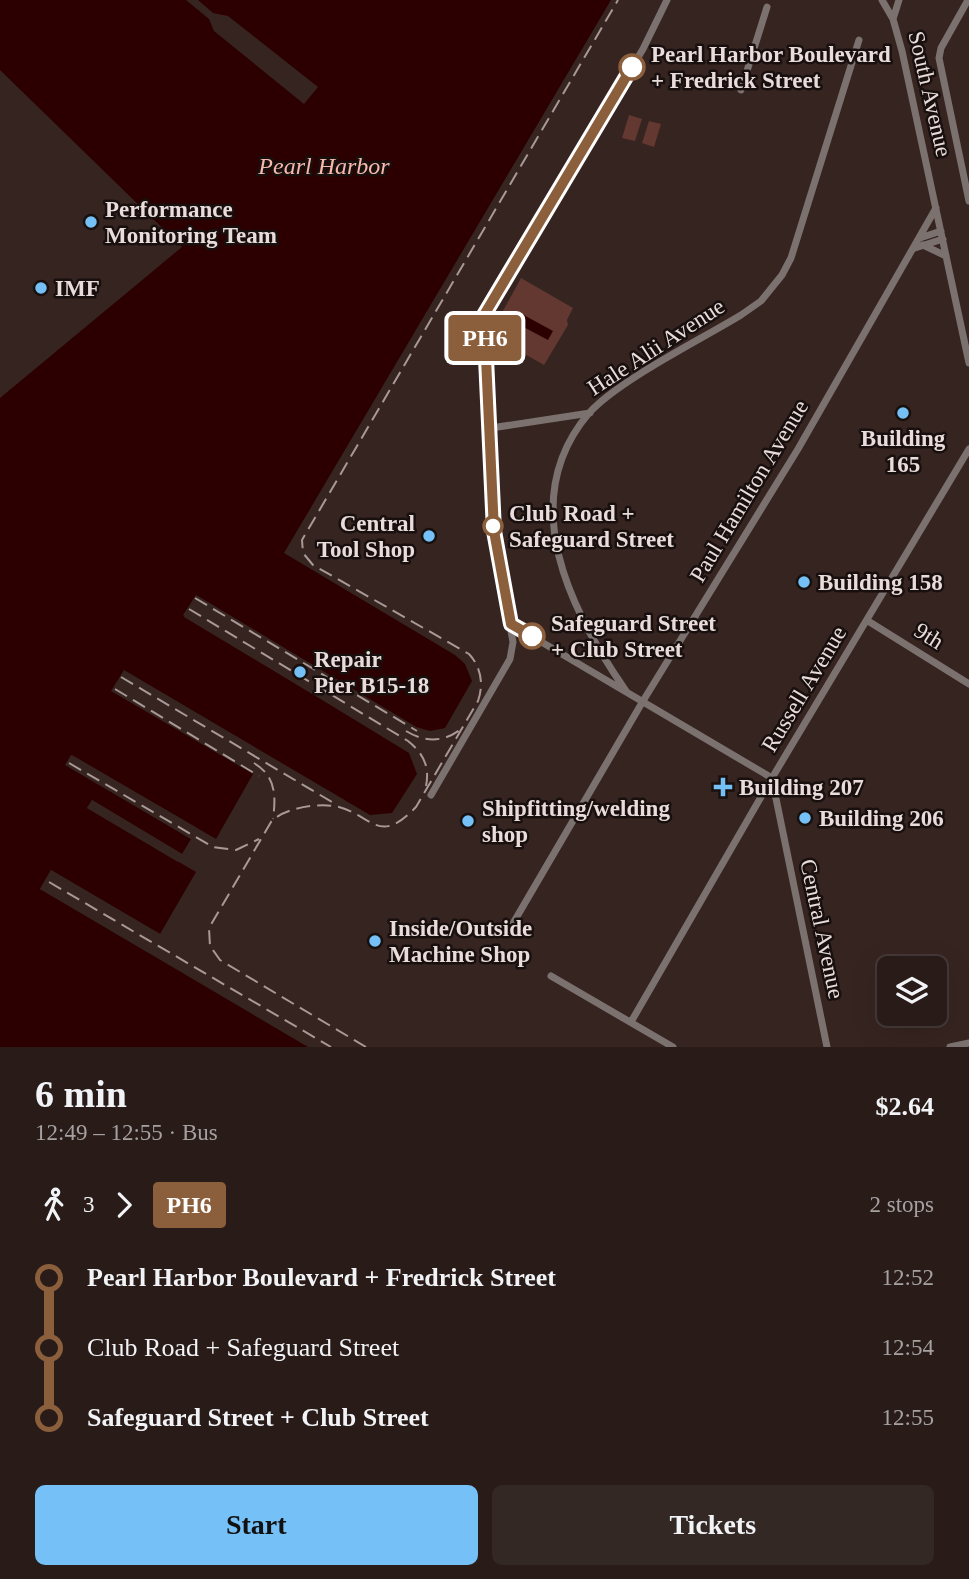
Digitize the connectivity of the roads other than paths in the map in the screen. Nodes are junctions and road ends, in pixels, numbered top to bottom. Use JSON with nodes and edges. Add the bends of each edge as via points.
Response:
{"nodes":[{"id":1,"x":667,"y":0,"type":"edge"},
{"id":2,"x":882,"y":0,"type":"edge"},
{"id":3,"x":898,"y":0,"type":"edge"},
{"id":4,"x":968,"y":0,"type":"edge"},
{"id":5,"x":767,"y":7,"type":"dead end"},
{"id":6,"x":893,"y":19,"type":"junction"},
{"id":7,"x":859,"y":40,"type":"dead end"},
{"id":8,"x":741,"y":90,"type":"dead end"},
{"id":9,"x":969,"y":201,"type":"edge"},
{"id":10,"x":936,"y":208,"type":"junction"},
{"id":11,"x":942,"y":235,"type":"junction"},
{"id":12,"x":922,"y":242,"type":"junction"},
{"id":13,"x":947,"y":257,"type":"junction"},
{"id":14,"x":969,"y":363,"type":"edge"},
{"id":15,"x":590,"y":413,"type":"junction"},
{"id":16,"x":491,"y":428,"type":"junction"},
{"id":17,"x":969,"y":449,"type":"edge"},
{"id":18,"x":868,"y":621,"type":"junction"},
{"id":19,"x":511,"y":624,"type":"junction"},
{"id":20,"x":969,"y":684,"type":"edge"},
{"id":21,"x":626,"y":691,"type":"junction"},
{"id":22,"x":643,"y":701,"type":"junction"},
{"id":23,"x":772,"y":778,"type":"junction"},
{"id":24,"x":432,"y":795,"type":"dead end"},
{"id":25,"x":508,"y":932,"type":"dead end"},
{"id":26,"x":551,"y":976,"type":"dead end"},
{"id":27,"x":631,"y":1022,"type":"junction"},
{"id":28,"x":969,"y":1043,"type":"edge"},
{"id":29,"x":673,"y":1047,"type":"edge"},
{"id":30,"x":827,"y":1047,"type":"edge"},
{"id":31,"x":950,"y":1047,"type":"edge"}],
"edges":[{"from":1,"to":16,"type":"street","via":[[643,49],[484,315]]},
{"from":2,"to":6,"type":"street","name":"South Avenue"},
{"from":3,"to":6,"type":"street"},
{"from":4,"to":9,"type":"street","via":[[939,58]]},
{"from":5,"to":8,"type":"street"},
{"from":6,"to":10,"type":"street","name":"South Avenue"},
{"from":7,"to":15,"type":"street","name":"Hale Alii Avenue","via":[[782,275],[751,308],[618,389]]},
{"from":10,"to":11,"type":"street","name":"South Avenue"},
{"from":10,"to":12,"type":"street"},
{"from":11,"to":12,"type":"street","name":"Paul Hamilton Avenue"},
{"from":11,"to":13,"type":"street","name":"South Avenue"},
{"from":12,"to":13,"type":"street"},
{"from":12,"to":22,"type":"street","name":"Paul Hamilton Avenue","via":[[914,248],[798,449]]},
{"from":13,"to":14,"type":"street","name":"South Avenue"},
{"from":15,"to":16,"type":"street"},
{"from":15,"to":21,"type":"street","name":"Hale Alii Avenue","via":[[573,437],[558,476],[554,519],[558,559],[586,630]]},
{"from":16,"to":19,"type":"street","via":[[494,531]]},
{"from":17,"to":18,"type":"street","name":"Russell Avenue"},
{"from":18,"to":20,"type":"street","name":"9th"},
{"from":18,"to":23,"type":"street","name":"Russell Avenue"},
{"from":19,"to":21,"type":"street"},
{"from":19,"to":24,"type":"street","via":[[510,659]]},
{"from":21,"to":22,"type":"street"},
{"from":22,"to":23,"type":"street"},
{"from":22,"to":25,"type":"street","name":"Paul Hamilton Avenue"},
{"from":23,"to":27,"type":"street","name":"Russell Avenue"},
{"from":23,"to":30,"type":"street","name":"Central Avenue"},
{"from":26,"to":27,"type":"street"},
{"from":27,"to":29,"type":"street"},
{"from":28,"to":31,"type":"street"}]}
